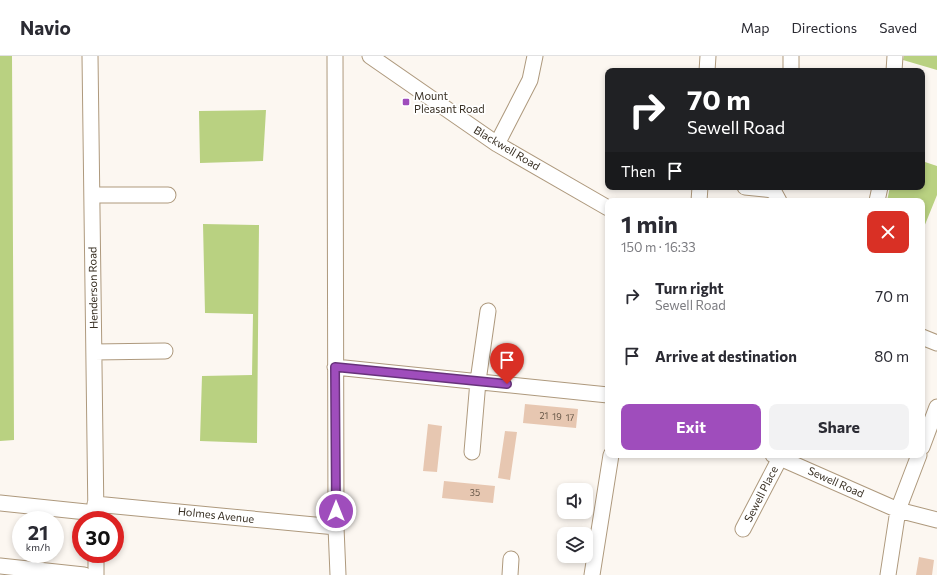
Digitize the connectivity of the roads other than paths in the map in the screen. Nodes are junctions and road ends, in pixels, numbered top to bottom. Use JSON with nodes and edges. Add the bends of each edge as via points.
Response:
{"nodes":[{"id":1,"x":90,"y":56,"type":"edge"},
{"id":2,"x":335,"y":56,"type":"edge"},
{"id":3,"x":370,"y":56,"type":"edge"},
{"id":4,"x":535,"y":56,"type":"edge"},
{"id":5,"x":708,"y":56,"type":"edge"},
{"id":6,"x":791,"y":56,"type":"edge"},
{"id":7,"x":895,"y":56,"type":"edge"},
{"id":8,"x":707,"y":68,"type":"edge"},
{"id":9,"x":791,"y":68,"type":"edge"},
{"id":10,"x":894,"y":68,"type":"edge"},
{"id":11,"x":497,"y":144,"type":"junction"},
{"id":12,"x":92,"y":195,"type":"junction"},
{"id":13,"x":168,"y":195,"type":"dead end"},
{"id":14,"x":605,"y":206,"type":"edge"},
{"id":15,"x":488,"y":311,"type":"dead end"},
{"id":16,"x":925,"y":338,"type":"edge"},
{"id":17,"x":937,"y":343,"type":"edge"},
{"id":18,"x":165,"y":351,"type":"dead end"},
{"id":19,"x":94,"y":352,"type":"junction"},
{"id":20,"x":335,"y":367,"type":"junction"},
{"id":21,"x":478,"y":381,"type":"junction"},
{"id":22,"x":605,"y":395,"type":"edge"},
{"id":23,"x":937,"y":407,"type":"edge"},
{"id":24,"x":925,"y":439,"type":"edge"},
{"id":25,"x":472,"y":452,"type":"dead end"},
{"id":26,"x":611,"y":458,"type":"edge"},
{"id":27,"x":775,"y":458,"type":"edge"},
{"id":28,"x":781,"y":458,"type":"edge"},
{"id":29,"x":918,"y":458,"type":"edge"},
{"id":30,"x":0,"y":503,"type":"edge"},
{"id":31,"x":898,"y":510,"type":"junction"},
{"id":32,"x":85,"y":511,"type":"edge"},
{"id":33,"x":96,"y":511,"type":"edge"},
{"id":34,"x":124,"y":514,"type":"edge"},
{"id":35,"x":937,"y":520,"type":"edge"},
{"id":36,"x":336,"y":527,"type":"junction"},
{"id":37,"x":743,"y":529,"type":"dead end"},
{"id":38,"x":510,"y":559,"type":"dead end"},
{"id":39,"x":96,"y":563,"type":"edge"},
{"id":40,"x":0,"y":566,"type":"edge"},
{"id":41,"x":84,"y":575,"type":"edge"},
{"id":42,"x":96,"y":575,"type":"edge"},
{"id":43,"x":338,"y":575,"type":"edge"},
{"id":44,"x":510,"y":575,"type":"edge"},
{"id":45,"x":592,"y":575,"type":"edge"},
{"id":46,"x":888,"y":575,"type":"edge"}],
"edges":[{"from":1,"to":12,"type":"street","name":"Henderson Road"},
{"from":2,"to":20,"type":"street"},
{"from":3,"to":11,"type":"street","name":"Blackwell Road"},
{"from":4,"to":11,"type":"street","via":[[530,80]]},
{"from":5,"to":8,"type":"street"},
{"from":6,"to":9,"type":"street"},
{"from":7,"to":10,"type":"street"},
{"from":11,"to":14,"type":"street","name":"Blackwell Road"},
{"from":12,"to":13,"type":"street"},
{"from":12,"to":19,"type":"street","name":"Henderson Road"},
{"from":15,"to":21,"type":"street"},
{"from":16,"to":17,"type":"street"},
{"from":18,"to":19,"type":"street"},
{"from":19,"to":33,"type":"street","name":"Henderson Road"},
{"from":20,"to":21,"type":"street"},
{"from":20,"to":36,"type":"street"},
{"from":21,"to":22,"type":"street"},
{"from":21,"to":25,"type":"street"},
{"from":23,"to":24,"type":"street"},
{"from":26,"to":45,"type":"street"},
{"from":27,"to":37,"type":"street","name":"Sewell Place"},
{"from":28,"to":31,"type":"street","name":"Sewell Road"},
{"from":29,"to":31,"type":"street"},
{"from":30,"to":32,"type":"street","name":"Holmes Avenue"},
{"from":31,"to":35,"type":"street","name":"Sewell Road"},
{"from":31,"to":46,"type":"street"},
{"from":34,"to":36,"type":"street","name":"Holmes Avenue"},
{"from":36,"to":43,"type":"street"},
{"from":38,"to":44,"type":"street"},
{"from":39,"to":42,"type":"street"},
{"from":40,"to":41,"type":"street"}]}
